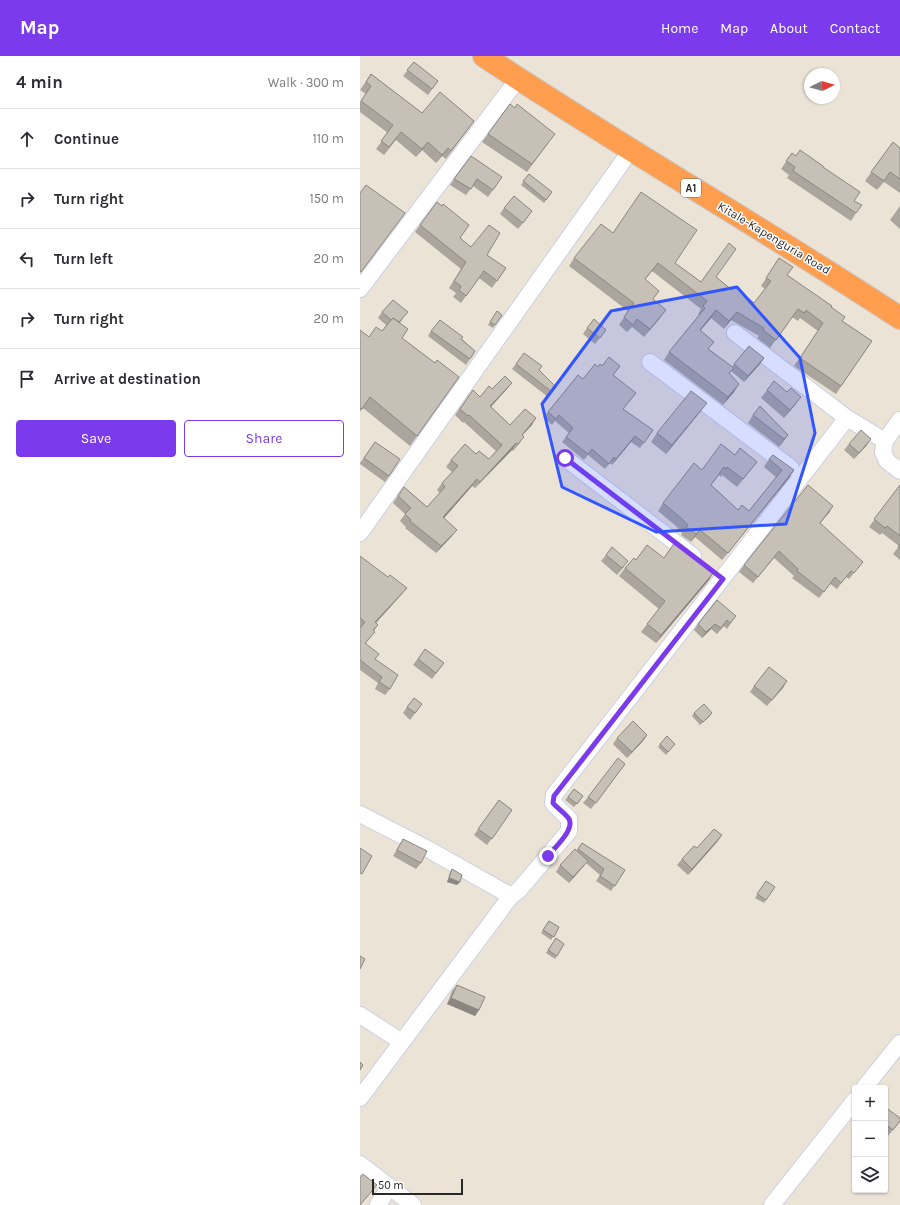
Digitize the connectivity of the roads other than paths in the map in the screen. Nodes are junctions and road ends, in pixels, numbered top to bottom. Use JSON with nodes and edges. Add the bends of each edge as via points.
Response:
{"nodes":[{"id":1,"x":497,"y":59,"type":"edge"},
{"id":2,"x":518,"y":79,"type":"junction"},
{"id":3,"x":631,"y":150,"type":"junction"},
{"id":4,"x":360,"y":289,"type":"edge"},
{"id":5,"x":900,"y":318,"type":"edge"},
{"id":6,"x":735,"y":333,"type":"dead end"},
{"id":7,"x":650,"y":362,"type":"dead end"},
{"id":8,"x":847,"y":418,"type":"junction"},
{"id":9,"x":900,"y":420,"type":"edge"},
{"id":10,"x":885,"y":441,"type":"junction"},
{"id":11,"x":565,"y":458,"type":"dead end"},
{"id":12,"x":900,"y":471,"type":"edge"},
{"id":13,"x":802,"y":476,"type":"junction"},
{"id":14,"x":360,"y":533,"type":"edge"},
{"id":15,"x":723,"y":579,"type":"junction"},
{"id":16,"x":360,"y":814,"type":"edge"},
{"id":17,"x":511,"y":896,"type":"junction"},
{"id":18,"x":360,"y":1015,"type":"edge"},
{"id":19,"x":402,"y":1042,"type":"junction"},
{"id":20,"x":900,"y":1043,"type":"edge"},
{"id":21,"x":866,"y":1085,"type":"edge"},
{"id":22,"x":360,"y":1098,"type":"edge"},
{"id":23,"x":852,"y":1104,"type":"edge"},
{"id":24,"x":360,"y":1164,"type":"edge"},
{"id":25,"x":389,"y":1187,"type":"junction"},
{"id":26,"x":378,"y":1205,"type":"edge"},
{"id":27,"x":413,"y":1205,"type":"edge"},
{"id":28,"x":772,"y":1205,"type":"edge"}],
"edges":[{"from":1,"to":2,"type":"highway","name":"Kitale-Kapenguria Road","number":"A1"},
{"from":2,"to":3,"type":"highway","name":"Kitale-Kapenguria Road","number":"A1"},
{"from":2,"to":4,"type":"street"},
{"from":3,"to":5,"type":"highway","name":"Kitale-Kapenguria Road","number":"A1","via":[[839,277]]},
{"from":3,"to":14,"type":"street"},
{"from":6,"to":8,"type":"street"},
{"from":7,"to":13,"type":"street"},
{"from":8,"to":10,"type":"street"},
{"from":8,"to":13,"type":"street"},
{"from":9,"to":10,"type":"street"},
{"from":10,"to":12,"type":"street","via":[[883,452],[887,461]]},
{"from":11,"to":15,"type":"street"},
{"from":13,"to":15,"type":"street"},
{"from":15,"to":17,"type":"street","via":[[554,796],[553,803],[569,819],[569,831]]},
{"from":16,"to":17,"type":"street"},
{"from":17,"to":19,"type":"street"},
{"from":18,"to":19,"type":"street"},
{"from":19,"to":22,"type":"street"},
{"from":20,"to":21,"type":"street"},
{"from":23,"to":28,"type":"street"},
{"from":24,"to":25,"type":"street"},
{"from":25,"to":26,"type":"street"},
{"from":25,"to":27,"type":"street"}]}
